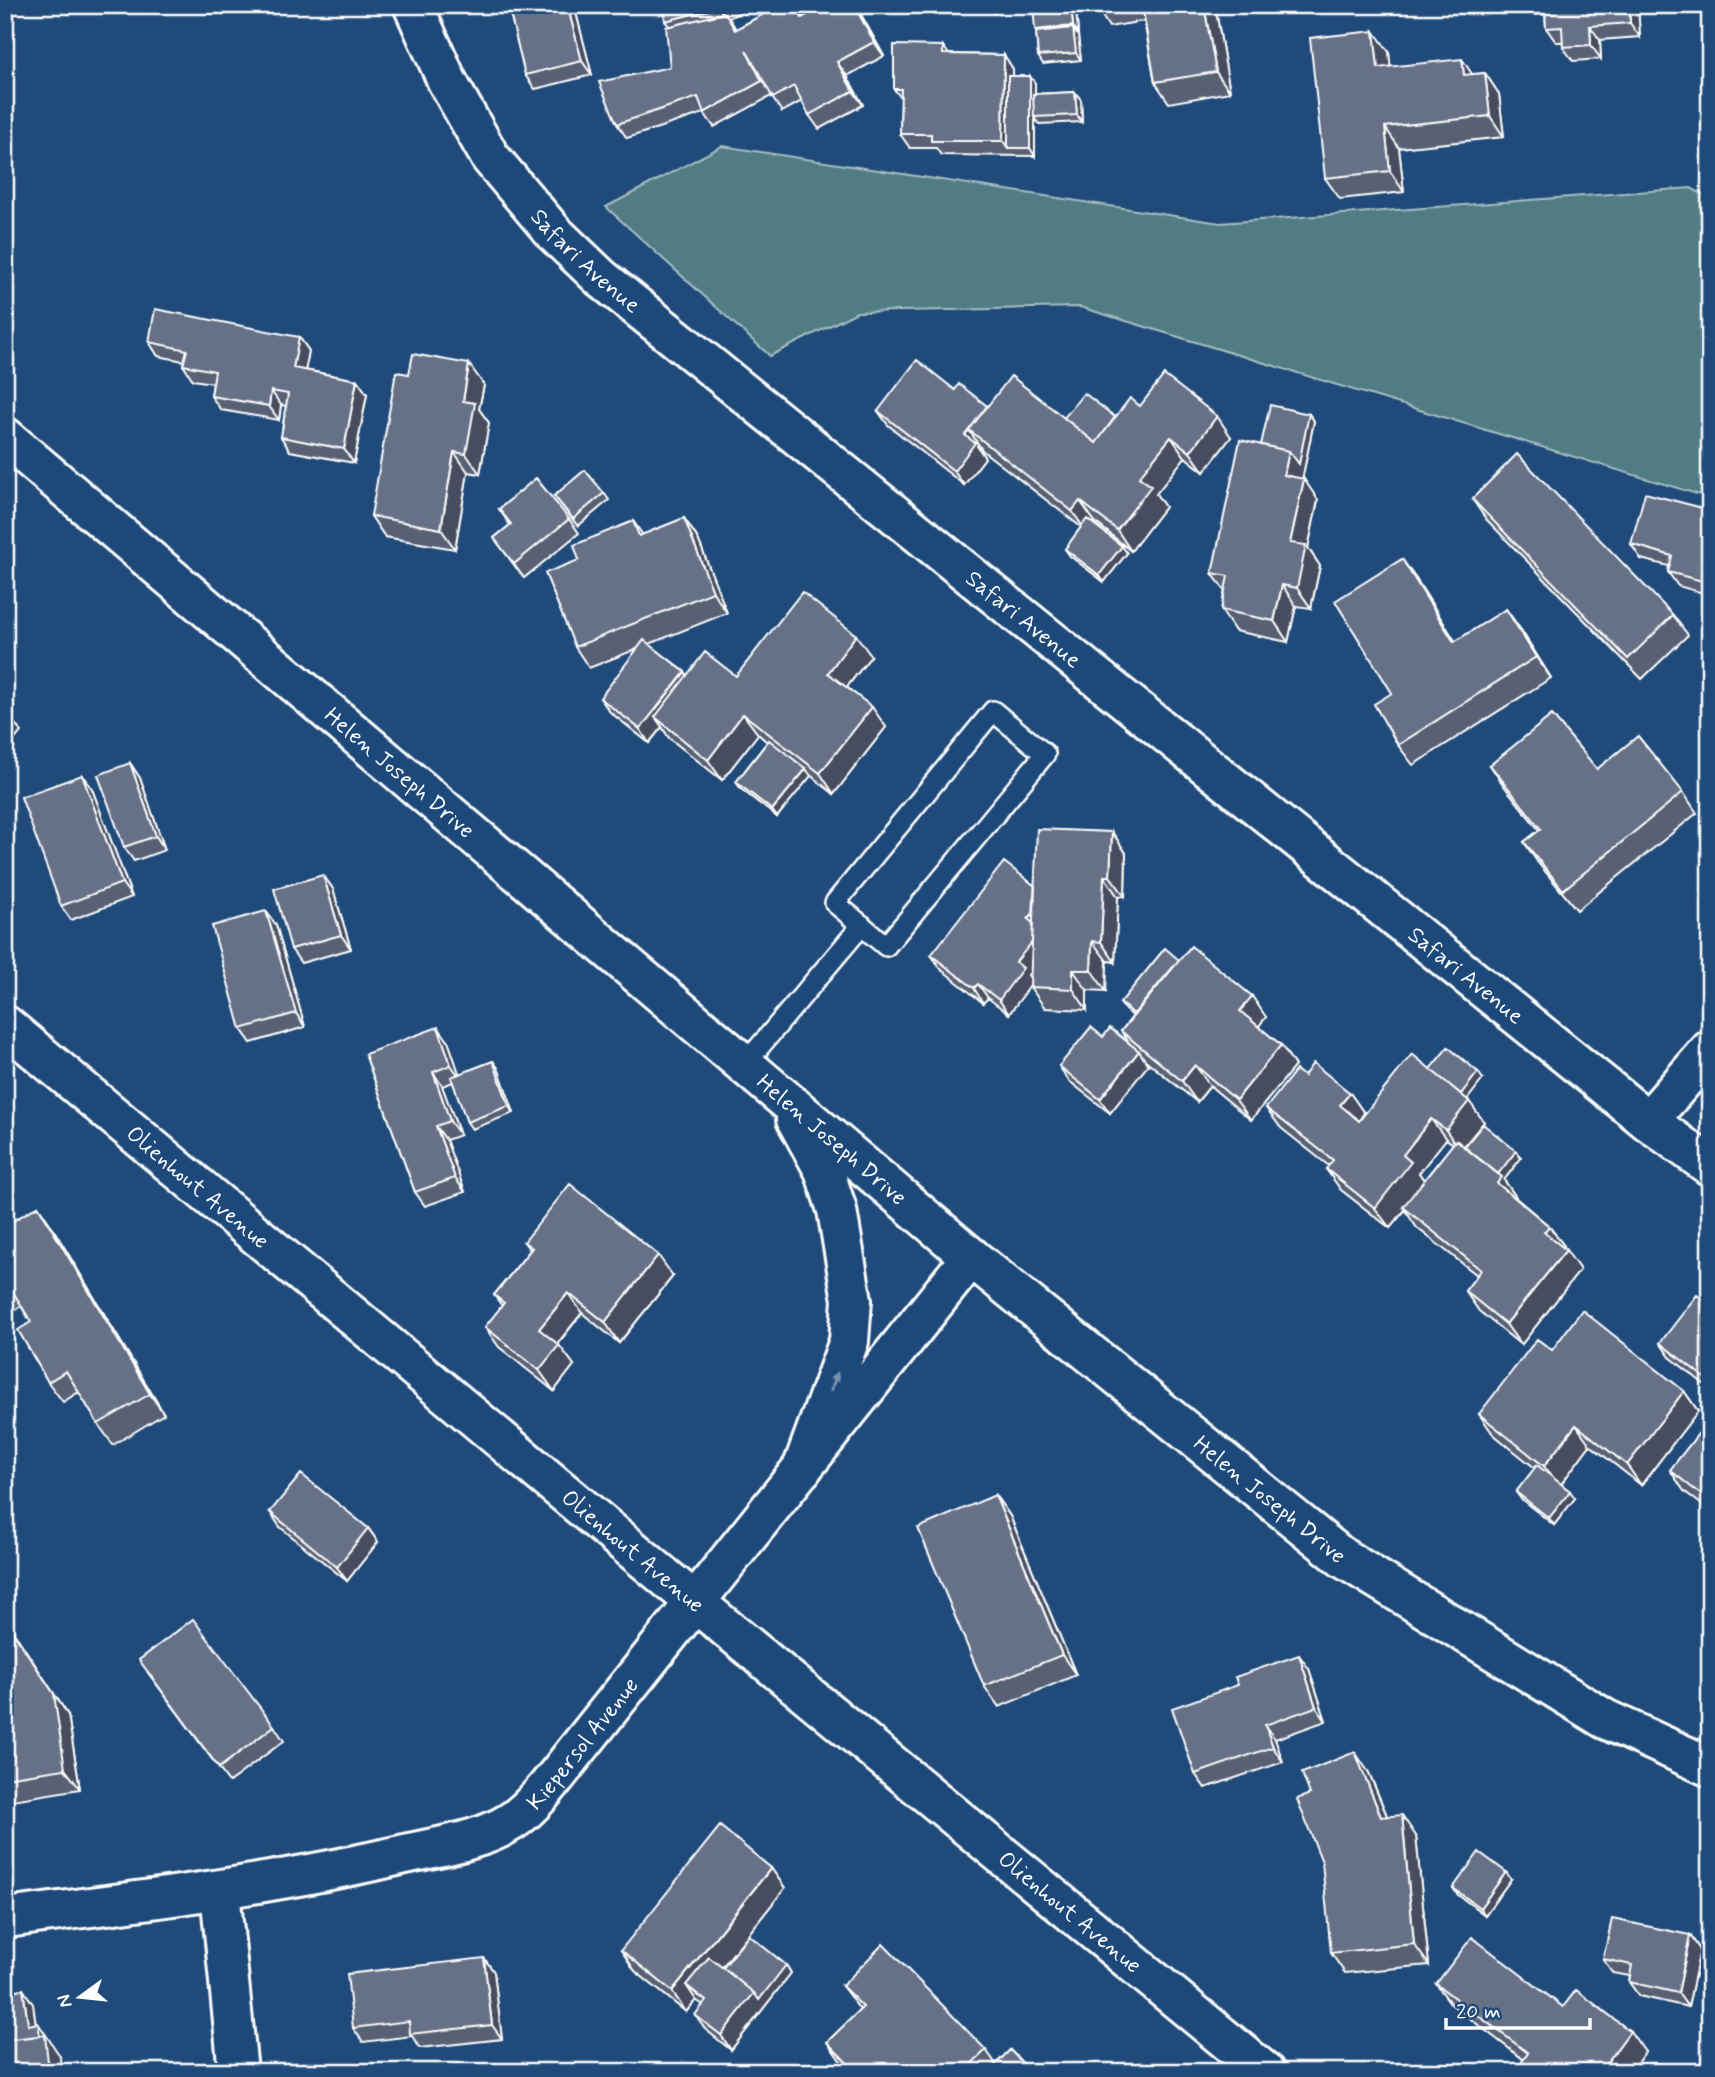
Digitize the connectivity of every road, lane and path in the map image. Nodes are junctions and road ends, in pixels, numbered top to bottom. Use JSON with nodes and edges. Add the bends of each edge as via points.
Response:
{"nodes":[{"id":1,"x":414,"y":5,"type":"edge"},
{"id":2,"x":5,"y":437,"type":"edge"},
{"id":3,"x":862,"y":925,"type":"junction"},
{"id":4,"x":5,"y":1025,"type":"edge"},
{"id":5,"x":1710,"y":1050,"type":"edge"},
{"id":6,"x":744,"y":1065,"type":"junction"},
{"id":7,"x":783,"y":1097,"type":"junction"},
{"id":8,"x":1648,"y":1121,"type":"junction"},
{"id":9,"x":1710,"y":1166,"type":"edge"},
{"id":10,"x":971,"y":1257,"type":"junction"},
{"id":11,"x":802,"y":1469,"type":"junction"},
{"id":12,"x":696,"y":1603,"type":"junction"},
{"id":13,"x":1710,"y":1767,"type":"edge"},
{"id":14,"x":220,"y":1891,"type":"junction"},
{"id":15,"x":5,"y":1918,"type":"edge"},
{"id":16,"x":238,"y":2072,"type":"edge"},
{"id":17,"x":1265,"y":2072,"type":"edge"}],
"edges":[{"from":1,"to":8,"type":"street","name":"Safari Avenue","via":[[447,81],[490,157],[554,233],[601,278]]},
{"from":2,"to":6,"type":"street","name":"Helen Joseph Drive"},
{"from":3,"to":3,"type":"lane","via":[[835,903],[993,711],[1045,754],[886,946]]},
{"from":3,"to":6,"type":"lane"},
{"from":4,"to":12,"type":"street","name":"Olienhout Avenue"},
{"from":5,"to":8,"type":"street"},
{"from":6,"to":7,"type":"street","name":"Helen Joseph Drive"},
{"from":7,"to":10,"type":"street","name":"Helen Joseph Drive"},
{"from":11,"to":7,"type":"street","one_way":true,"via":[[849,1341],[852,1300],[837,1210],[824,1170]]},
{"from":8,"to":9,"type":"street","name":"Safari Avenue"},
{"from":10,"to":11,"type":"street","name":"Kiepersol Avenue"},
{"from":10,"to":13,"type":"street","name":"Helen Joseph Drive","via":[[1343,1558],[1605,1719]]},
{"from":11,"to":12,"type":"street","name":"Kiepersol Avenue"},
{"from":12,"to":14,"type":"street","name":"Kiepersol Avenue","via":[[513,1821],[450,1844]]},
{"from":12,"to":17,"type":"street","name":"Olienhout Avenue"},
{"from":14,"to":15,"type":"street","name":"Kiepersol Avenue"},
{"from":14,"to":16,"type":"street"}]}
